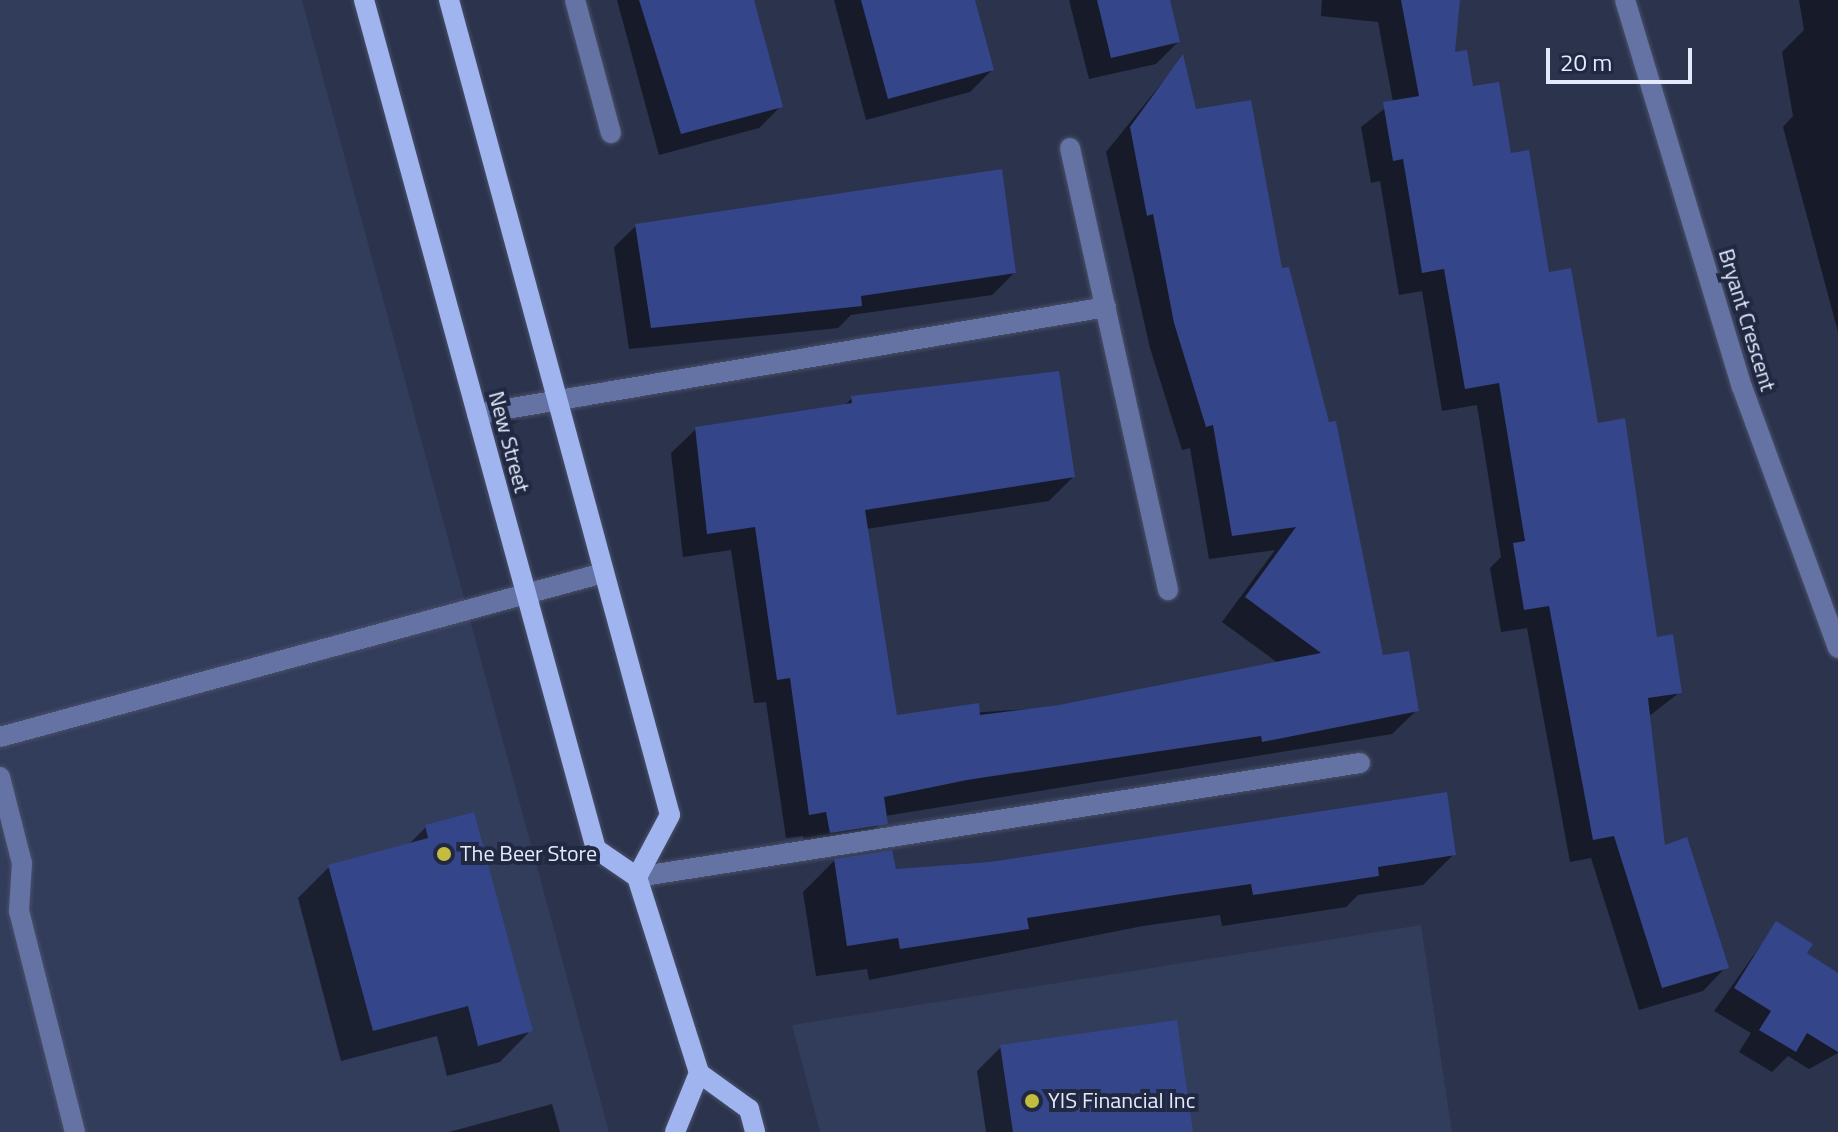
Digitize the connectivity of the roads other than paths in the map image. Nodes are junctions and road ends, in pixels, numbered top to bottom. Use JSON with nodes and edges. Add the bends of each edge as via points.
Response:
{"nodes":[{"id":1,"x":364,"y":0,"type":"edge"},
{"id":2,"x":449,"y":0,"type":"edge"},
{"id":3,"x":575,"y":0,"type":"edge"},
{"id":4,"x":1625,"y":0,"type":"edge"},
{"id":5,"x":611,"y":133,"type":"dead end"},
{"id":6,"x":1070,"y":148,"type":"dead end"},
{"id":7,"x":1106,"y":307,"type":"junction"},
{"id":8,"x":557,"y":402,"type":"junction"},
{"id":9,"x":477,"y":414,"type":"junction"},
{"id":10,"x":603,"y":573,"type":"junction"},
{"id":11,"x":1168,"y":590,"type":"dead end"},
{"id":12,"x":524,"y":594,"type":"junction"},
{"id":13,"x":1838,"y":648,"type":"edge"},
{"id":14,"x":0,"y":737,"type":"edge"},
{"id":15,"x":1360,"y":763,"type":"dead end"},
{"id":16,"x":0,"y":777,"type":"edge"},
{"id":17,"x":637,"y":877,"type":"junction"},
{"id":18,"x":10,"y":912,"type":"edge"},
{"id":19,"x":699,"y":1073,"type":"junction"},
{"id":20,"x":75,"y":1132,"type":"edge"},
{"id":21,"x":675,"y":1132,"type":"edge"},
{"id":22,"x":755,"y":1132,"type":"edge"}],
"edges":[{"from":1,"to":9,"type":"main road","name":"New Street"},
{"from":2,"to":8,"type":"main road"},
{"from":3,"to":5,"type":"street"},
{"from":4,"to":13,"type":"street","name":"Bryant Crescent","via":[[1742,387]]},
{"from":6,"to":7,"type":"street"},
{"from":7,"to":8,"type":"street"},
{"from":7,"to":11,"type":"street"},
{"from":8,"to":9,"type":"street"},
{"from":8,"to":10,"type":"main road"},
{"from":9,"to":12,"type":"main road","name":"New Street"},
{"from":10,"to":12,"type":"street"},
{"from":10,"to":17,"type":"main road","via":[[670,815]]},
{"from":12,"to":14,"type":"street"},
{"from":12,"to":17,"type":"main road","name":"New Street","via":[[596,849]]},
{"from":15,"to":17,"type":"street"},
{"from":16,"to":18,"type":"street","via":[[22,863]]},
{"from":17,"to":19,"type":"main road"},
{"from":18,"to":20,"type":"street"},
{"from":19,"to":21,"type":"main road"},
{"from":19,"to":22,"type":"main road","via":[[749,1109]]}]}
